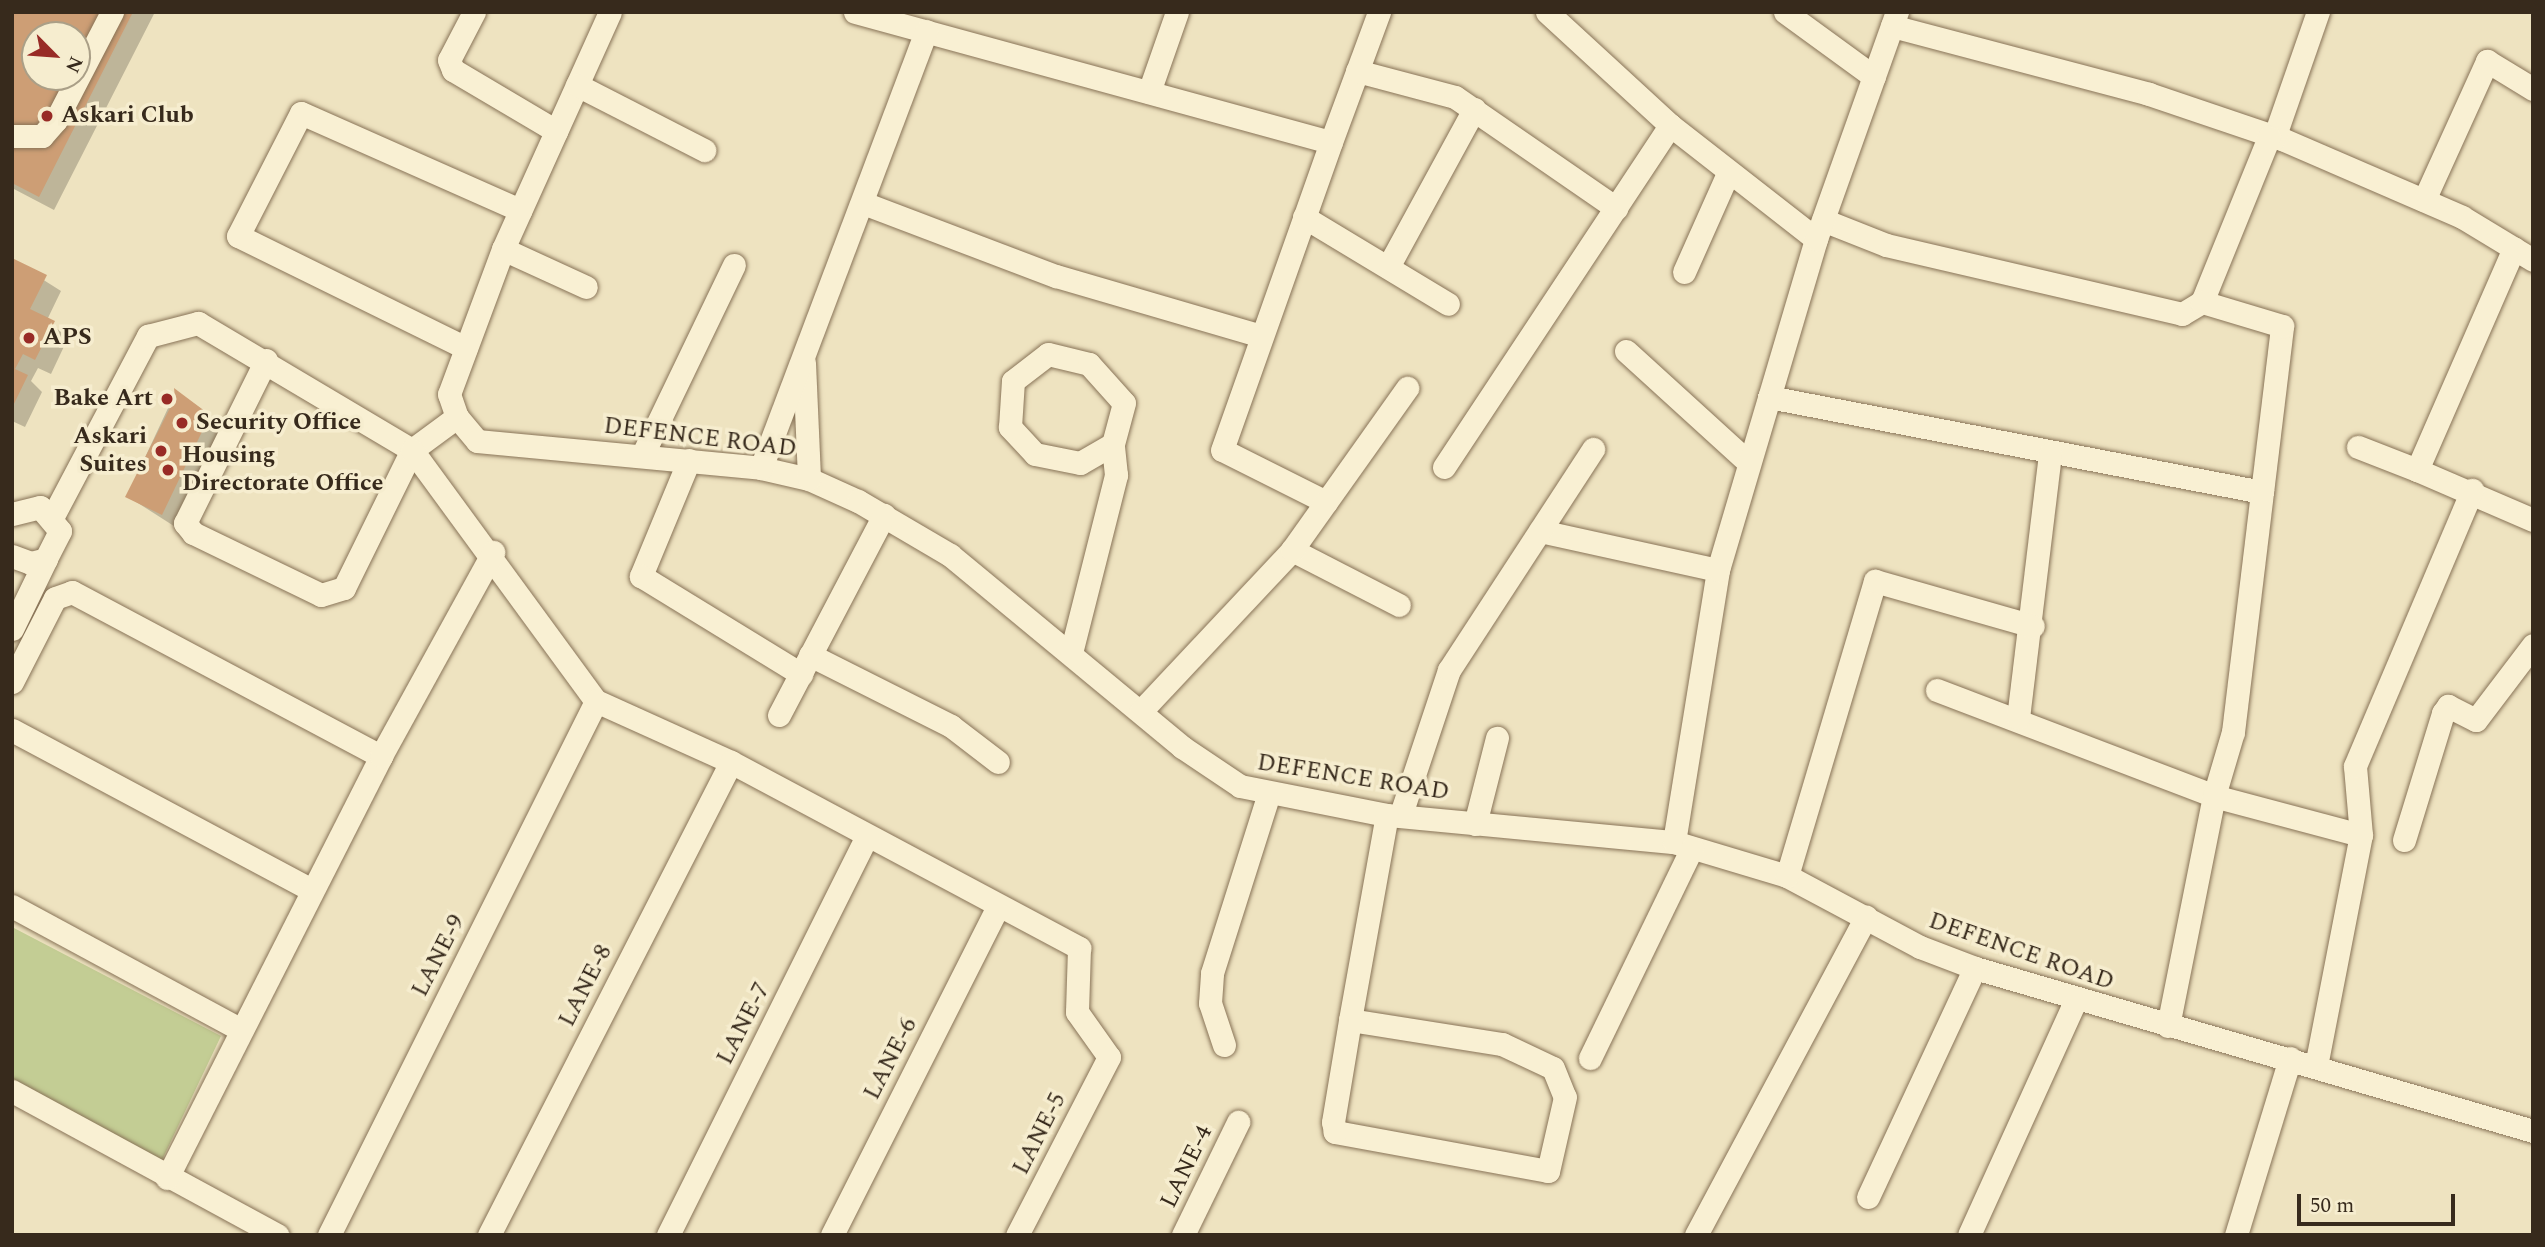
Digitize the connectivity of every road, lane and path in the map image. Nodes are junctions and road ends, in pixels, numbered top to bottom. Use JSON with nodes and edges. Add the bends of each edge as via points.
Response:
{"nodes":[{"id":1,"x":112,"y":12,"type":"edge"},
{"id":2,"x":474,"y":12,"type":"edge"},
{"id":3,"x":610,"y":12,"type":"edge"},
{"id":4,"x":855,"y":12,"type":"edge"},
{"id":5,"x":1177,"y":12,"type":"edge"},
{"id":6,"x":1379,"y":12,"type":"edge"},
{"id":7,"x":1547,"y":12,"type":"edge"},
{"id":8,"x":1786,"y":12,"type":"edge"},
{"id":9,"x":2318,"y":12,"type":"edge"},
{"id":10,"x":1895,"y":19,"type":"edge"},
{"id":11,"x":926,"y":31,"type":"junction"},
{"id":12,"x":1357,"y":71,"type":"junction"},
{"id":13,"x":1874,"y":77,"type":"junction"},
{"id":14,"x":577,"y":85,"type":"junction"},
{"id":15,"x":2533,"y":89,"type":"edge"},
{"id":16,"x":1149,"y":92,"type":"junction"},
{"id":17,"x":1474,"y":109,"type":"junction"},
{"id":18,"x":1671,"y":125,"type":"junction"},
{"id":19,"x":556,"y":131,"type":"junction"},
{"id":20,"x":12,"y":136,"type":"edge"},
{"id":21,"x":2272,"y":137,"type":"junction"},
{"id":22,"x":1331,"y":142,"type":"junction"},
{"id":23,"x":704,"y":150,"type":"dead end"},
{"id":24,"x":1728,"y":173,"type":"junction"},
{"id":25,"x":2424,"y":200,"type":"junction"},
{"id":26,"x":866,"y":204,"type":"junction"},
{"id":27,"x":1616,"y":208,"type":"junction"},
{"id":28,"x":520,"y":211,"type":"junction"},
{"id":29,"x":1304,"y":217,"type":"junction"},
{"id":30,"x":1819,"y":230,"type":"junction"},
{"id":31,"x":503,"y":249,"type":"junction"},
{"id":32,"x":2523,"y":254,"type":"edge"},
{"id":33,"x":734,"y":265,"type":"dead end"},
{"id":34,"x":1388,"y":267,"type":"junction"},
{"id":35,"x":1684,"y":272,"type":"dead end"},
{"id":36,"x":586,"y":287,"type":"dead end"},
{"id":37,"x":2202,"y":302,"type":"junction"},
{"id":38,"x":1448,"y":304,"type":"dead end"},
{"id":39,"x":1261,"y":336,"type":"junction"},
{"id":40,"x":466,"y":348,"type":"junction"},
{"id":41,"x":1626,"y":351,"type":"dead end"},
{"id":42,"x":804,"y":353,"type":"junction"},
{"id":43,"x":266,"y":360,"type":"junction"},
{"id":44,"x":1407,"y":388,"type":"dead end"},
{"id":45,"x":1769,"y":397,"type":"junction"},
{"id":46,"x":457,"y":417,"type":"junction"},
{"id":47,"x":1112,"y":444,"type":"junction"},
{"id":48,"x":2358,"y":447,"type":"dead end"},
{"id":49,"x":1593,"y":449,"type":"dead end"},
{"id":50,"x":412,"y":450,"type":"junction"},
{"id":51,"x":2050,"y":454,"type":"junction"},
{"id":52,"x":642,"y":456,"type":"junction"},
{"id":53,"x":689,"y":460,"type":"junction"},
{"id":54,"x":1749,"y":463,"type":"junction"},
{"id":55,"x":1444,"y":467,"type":"dead end"},
{"id":56,"x":761,"y":468,"type":"junction"},
{"id":57,"x":2417,"y":470,"type":"junction"},
{"id":58,"x":809,"y":479,"type":"junction"},
{"id":59,"x":2472,"y":490,"type":"junction"},
{"id":60,"x":2262,"y":492,"type":"junction"},
{"id":61,"x":1326,"y":502,"type":"junction"},
{"id":62,"x":14,"y":511,"type":"edge"},
{"id":63,"x":884,"y":515,"type":"junction"},
{"id":64,"x":53,"y":516,"type":"junction"},
{"id":65,"x":2533,"y":520,"type":"edge"},
{"id":66,"x":1540,"y":531,"type":"junction"},
{"id":67,"x":1292,"y":550,"type":"junction"},
{"id":68,"x":493,"y":552,"type":"junction"},
{"id":69,"x":12,"y":556,"type":"edge"},
{"id":70,"x":46,"y":559,"type":"junction"},
{"id":71,"x":1718,"y":570,"type":"junction"},
{"id":72,"x":1399,"y":606,"type":"dead end"},
{"id":73,"x":2033,"y":626,"type":"junction"},
{"id":74,"x":12,"y":629,"type":"edge"},
{"id":75,"x":2533,"y":645,"type":"edge"},
{"id":76,"x":1071,"y":653,"type":"junction"},
{"id":77,"x":806,"y":664,"type":"junction"},
{"id":78,"x":12,"y":682,"type":"edge"},
{"id":79,"x":1937,"y":690,"type":"dead end"},
{"id":80,"x":596,"y":701,"type":"junction"},
{"id":81,"x":1142,"y":711,"type":"junction"},
{"id":82,"x":779,"y":715,"type":"dead end"},
{"id":83,"x":2018,"y":718,"type":"junction"},
{"id":84,"x":12,"y":730,"type":"edge"},
{"id":85,"x":1497,"y":738,"type":"dead end"},
{"id":86,"x":381,"y":756,"type":"junction"},
{"id":87,"x":731,"y":762,"type":"junction"},
{"id":88,"x":998,"y":762,"type":"dead end"},
{"id":89,"x":1269,"y":793,"type":"junction"},
{"id":90,"x":2214,"y":796,"type":"junction"},
{"id":91,"x":1394,"y":815,"type":"junction"},
{"id":92,"x":1475,"y":824,"type":"junction"},
{"id":93,"x":2361,"y":835,"type":"junction"},
{"id":94,"x":867,"y":836,"type":"junction"},
{"id":95,"x":2404,"y":840,"type":"dead end"},
{"id":96,"x":1683,"y":845,"type":"junction"},
{"id":97,"x":1787,"y":876,"type":"junction"},
{"id":98,"x":312,"y":890,"type":"junction"},
{"id":99,"x":12,"y":906,"type":"edge"},
{"id":100,"x":998,"y":907,"type":"junction"},
{"id":101,"x":1866,"y":917,"type":"junction"},
{"id":102,"x":1975,"y":968,"type":"junction"},
{"id":103,"x":2075,"y":1001,"type":"junction"},
{"id":104,"x":1350,"y":1020,"type":"junction"},
{"id":105,"x":2168,"y":1026,"type":"junction"},
{"id":106,"x":241,"y":1030,"type":"junction"},
{"id":107,"x":1224,"y":1045,"type":"dead end"},
{"id":108,"x":1590,"y":1058,"type":"dead end"},
{"id":109,"x":2290,"y":1058,"type":"junction"},
{"id":110,"x":2316,"y":1066,"type":"junction"},
{"id":111,"x":12,"y":1091,"type":"edge"},
{"id":112,"x":1238,"y":1122,"type":"dead end"},
{"id":113,"x":2533,"y":1131,"type":"edge"},
{"id":114,"x":167,"y":1178,"type":"junction"},
{"id":115,"x":1868,"y":1198,"type":"dead end"},
{"id":116,"x":277,"y":1235,"type":"edge"},
{"id":117,"x":329,"y":1235,"type":"edge"},
{"id":118,"x":489,"y":1235,"type":"edge"},
{"id":119,"x":668,"y":1235,"type":"edge"},
{"id":120,"x":832,"y":1235,"type":"edge"},
{"id":121,"x":1017,"y":1235,"type":"edge"},
{"id":122,"x":1182,"y":1235,"type":"edge"},
{"id":123,"x":1696,"y":1235,"type":"edge"},
{"id":124,"x":1969,"y":1235,"type":"edge"},
{"id":125,"x":2236,"y":1235,"type":"edge"}],
"edges":[{"from":1,"to":20,"type":"street","via":[[56,120],[42,136]]},
{"from":2,"to":19,"type":"street","via":[[449,60],[453,70]]},
{"from":3,"to":14,"type":"street"},
{"from":4,"to":11,"type":"street"},
{"from":5,"to":16,"type":"street"},
{"from":6,"to":12,"type":"street"},
{"from":7,"to":18,"type":"street"},
{"from":8,"to":13,"type":"street"},
{"from":9,"to":21,"type":"street"},
{"from":10,"to":13,"type":"street"},
{"from":10,"to":21,"type":"street","via":[[2149,94]]},
{"from":11,"to":16,"type":"street"},
{"from":11,"to":26,"type":"street"},
{"from":12,"to":17,"type":"street","via":[[1455,97]]},
{"from":12,"to":22,"type":"street"},
{"from":13,"to":30,"type":"street"},
{"from":14,"to":19,"type":"street"},
{"from":14,"to":23,"type":"street"},
{"from":15,"to":25,"type":"street","via":[[2487,61]]},
{"from":16,"to":22,"type":"street"},
{"from":17,"to":27,"type":"street"},
{"from":17,"to":34,"type":"street"},
{"from":18,"to":24,"type":"street"},
{"from":18,"to":27,"type":"street"},
{"from":19,"to":28,"type":"street"},
{"from":21,"to":25,"type":"street"},
{"from":21,"to":37,"type":"street"},
{"from":22,"to":29,"type":"street"},
{"from":24,"to":30,"type":"street"},
{"from":24,"to":35,"type":"street"},
{"from":25,"to":32,"type":"street"},
{"from":26,"to":39,"type":"street","via":[[1056,276]]},
{"from":26,"to":42,"type":"street"},
{"from":27,"to":55,"type":"street"},
{"from":28,"to":31,"type":"street"},
{"from":28,"to":40,"type":"street","via":[[301,113],[238,236]]},
{"from":29,"to":34,"type":"street"},
{"from":29,"to":39,"type":"street"},
{"from":30,"to":37,"type":"street","via":[[2172,314]]},
{"from":30,"to":45,"type":"street"},
{"from":31,"to":36,"type":"street"},
{"from":31,"to":40,"type":"street"},
{"from":32,"to":57,"type":"street"},
{"from":33,"to":52,"type":"street"},
{"from":34,"to":38,"type":"street"},
{"from":37,"to":60,"type":"street","via":[[2282,326]]},
{"from":39,"to":61,"type":"street","via":[[1222,450]]},
{"from":40,"to":46,"type":"street","via":[[449,394]]},
{"from":41,"to":54,"type":"street"},
{"from":42,"to":56,"type":"street"},
{"from":42,"to":58,"type":"street"},
{"from":43,"to":50,"type":"street"},
{"from":43,"to":50,"type":"street","via":[[187,510],[185,523],[192,533],[334,595],[344,588]]},
{"from":43,"to":64,"type":"street","via":[[198,323],[148,336]]},
{"from":44,"to":61,"type":"street"},
{"from":45,"to":51,"type":"street"},
{"from":45,"to":54,"type":"street"},
{"from":46,"to":50,"type":"street"},
{"from":46,"to":52,"type":"street","name":"DEFENCE ROAD","via":[[477,441]]},
{"from":47,"to":47,"type":"street","via":[[1080,463],[1035,454],[1010,426],[1013,381],[1048,354],[1089,364],[1124,403]]},
{"from":47,"to":76,"type":"street","via":[[1116,475]]},
{"from":48,"to":57,"type":"street"},
{"from":49,"to":66,"type":"street"},
{"from":50,"to":68,"type":"street"},
{"from":51,"to":60,"type":"street"},
{"from":51,"to":73,"type":"street"},
{"from":52,"to":53,"type":"street","name":"DEFENCE ROAD"},
{"from":53,"to":56,"type":"street","name":"DEFENCE ROAD"},
{"from":53,"to":77,"type":"street","via":[[641,576]]},
{"from":54,"to":71,"type":"street"},
{"from":56,"to":58,"type":"street","name":"DEFENCE ROAD"},
{"from":57,"to":59,"type":"street"},
{"from":58,"to":63,"type":"street","name":"DEFENCE ROAD"},
{"from":59,"to":65,"type":"street"},
{"from":59,"to":93,"type":"street","via":[[2355,766]]},
{"from":60,"to":90,"type":"street","via":[[2233,732]]},
{"from":61,"to":67,"type":"street"},
{"from":62,"to":64,"type":"street","via":[[32,506]]},
{"from":63,"to":76,"type":"street","name":"DEFENCE ROAD","via":[[950,555]]},
{"from":63,"to":77,"type":"street"},
{"from":64,"to":70,"type":"street","via":[[60,539]]},
{"from":66,"to":71,"type":"street"},
{"from":66,"to":91,"type":"street","via":[[1449,670]]},
{"from":67,"to":72,"type":"street"},
{"from":67,"to":81,"type":"street"},
{"from":68,"to":80,"type":"street"},
{"from":68,"to":86,"type":"street"},
{"from":69,"to":70,"type":"street","via":[[31,563]]},
{"from":70,"to":74,"type":"street"},
{"from":71,"to":96,"type":"street"},
{"from":73,"to":83,"type":"street"},
{"from":73,"to":97,"type":"street","via":[[1875,581]]},
{"from":75,"to":95,"type":"street","via":[[2476,720],[2448,706],[2443,713]]},
{"from":76,"to":81,"type":"street","name":"DEFENCE ROAD"},
{"from":77,"to":82,"type":"street"},
{"from":77,"to":88,"type":"street","via":[[951,726]]},
{"from":78,"to":86,"type":"street","via":[[55,598],[72,592]]},
{"from":79,"to":83,"type":"street"},
{"from":80,"to":87,"type":"street"},
{"from":80,"to":117,"type":"street","name":"LANE-9"},
{"from":81,"to":89,"type":"street","name":"DEFENCE ROAD","via":[[1240,786]]},
{"from":83,"to":90,"type":"street"},
{"from":84,"to":98,"type":"street"},
{"from":85,"to":92,"type":"street"},
{"from":86,"to":98,"type":"street"},
{"from":87,"to":94,"type":"street"},
{"from":87,"to":118,"type":"street","name":"LANE-8"},
{"from":89,"to":91,"type":"street","name":"DEFENCE ROAD"},
{"from":89,"to":107,"type":"street","via":[[1212,973],[1210,1003]]},
{"from":90,"to":93,"type":"street"},
{"from":90,"to":105,"type":"street"},
{"from":91,"to":92,"type":"street","name":"DEFENCE ROAD"},
{"from":91,"to":104,"type":"street"},
{"from":92,"to":96,"type":"street","name":"DEFENCE ROAD"},
{"from":93,"to":110,"type":"street"},
{"from":94,"to":100,"type":"street"},
{"from":94,"to":119,"type":"street","name":"LANE-7"},
{"from":96,"to":97,"type":"street","name":"DEFENCE ROAD"},
{"from":96,"to":108,"type":"street"},
{"from":97,"to":101,"type":"street","name":"DEFENCE ROAD"},
{"from":98,"to":106,"type":"street"},
{"from":99,"to":106,"type":"street"},
{"from":100,"to":120,"type":"street","name":"LANE-6"},
{"from":100,"to":121,"type":"street","name":"LANE-5","via":[[1079,948],[1077,1012],[1110,1057]]},
{"from":101,"to":102,"type":"street","name":"DEFENCE ROAD","via":[[1920,947]]},
{"from":101,"to":123,"type":"street"},
{"from":102,"to":103,"type":"street","name":"DEFENCE ROAD"},
{"from":102,"to":115,"type":"street"},
{"from":103,"to":105,"type":"street","name":"DEFENCE ROAD"},
{"from":103,"to":124,"type":"street"},
{"from":104,"to":104,"type":"street","via":[[1335,1132],[1548,1171],[1566,1097],[1553,1068],[1502,1044]]},
{"from":105,"to":109,"type":"street","name":"DEFENCE ROAD"},
{"from":106,"to":114,"type":"street"},
{"from":109,"to":110,"type":"street","name":"DEFENCE ROAD"},
{"from":109,"to":125,"type":"street"},
{"from":110,"to":113,"type":"street","name":"DEFENCE ROAD"},
{"from":111,"to":114,"type":"street"},
{"from":112,"to":122,"type":"street","name":"LANE-4"},
{"from":114,"to":116,"type":"street"}]}
